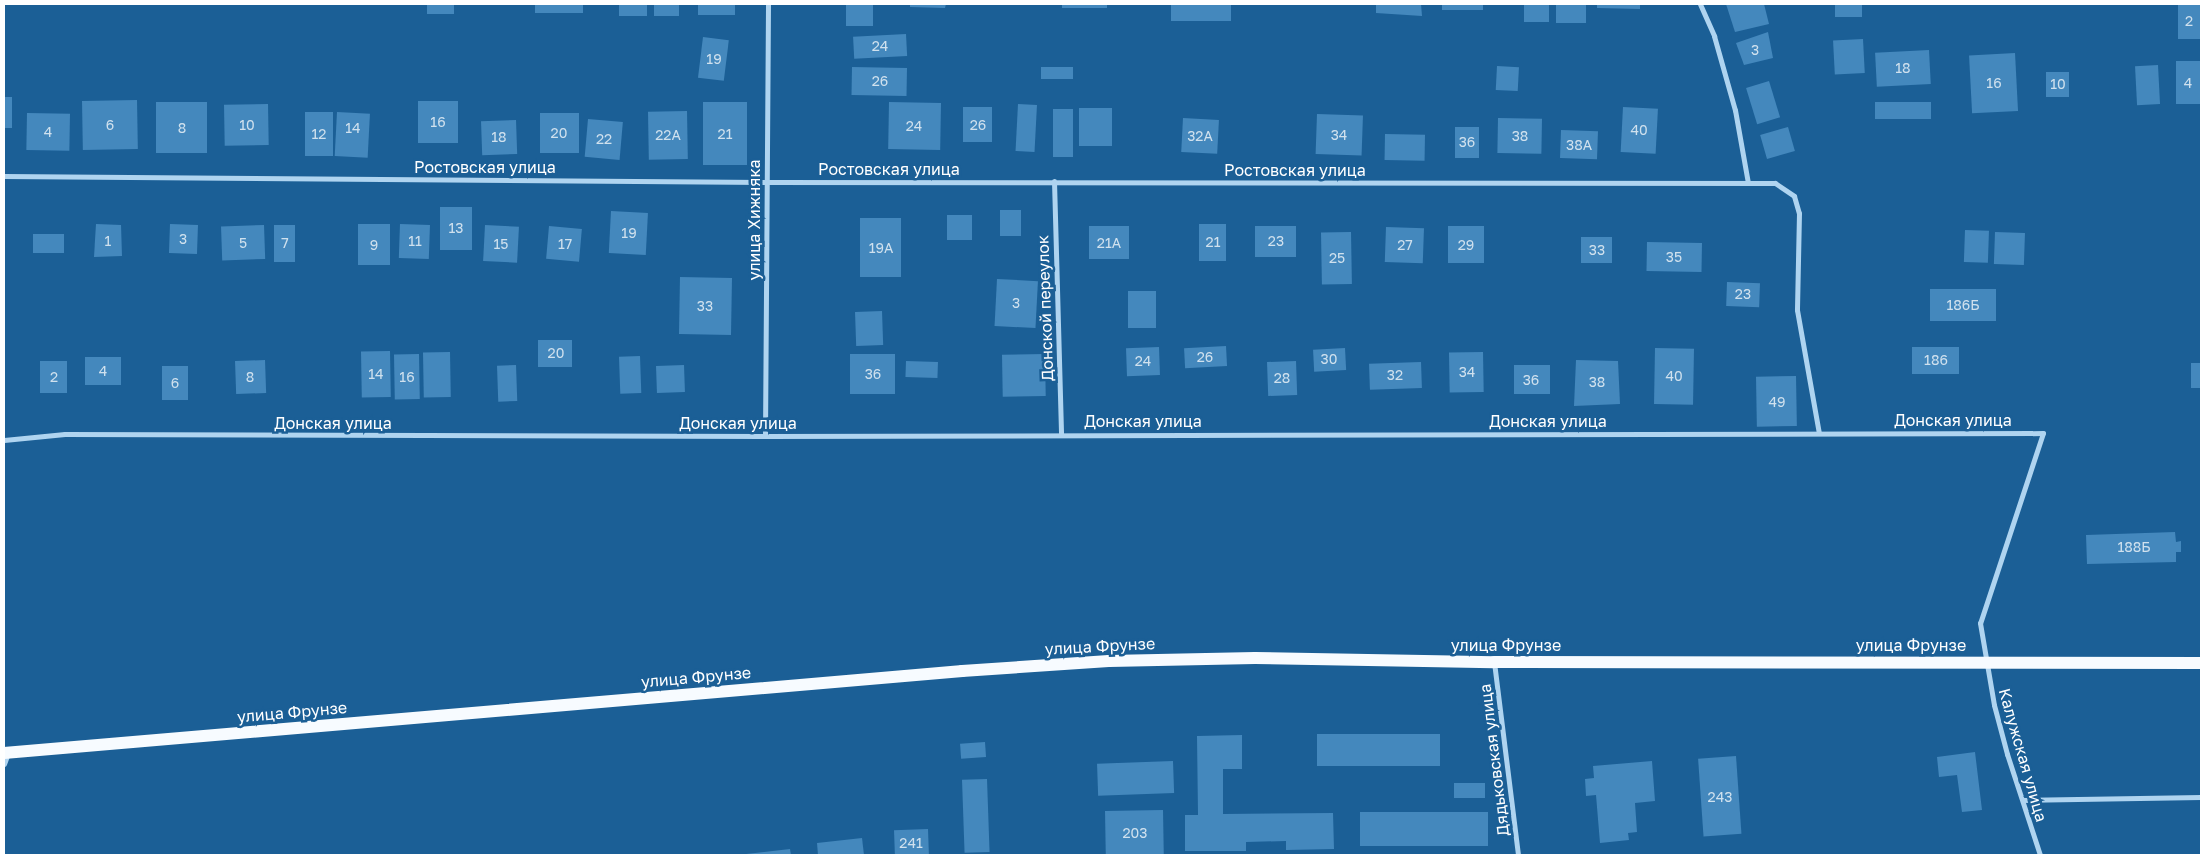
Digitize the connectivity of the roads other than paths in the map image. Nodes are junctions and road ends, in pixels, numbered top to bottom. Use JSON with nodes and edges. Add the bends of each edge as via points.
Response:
{"nodes":[{"id":1,"x":768,"y":4,"type":"edge"},
{"id":2,"x":1700,"y":4,"type":"edge"},
{"id":3,"x":4,"y":176,"type":"edge"},
{"id":4,"x":1054,"y":181,"type":"junction"},
{"id":5,"x":767,"y":182,"type":"junction"},
{"id":6,"x":1748,"y":183,"type":"junction"},
{"id":7,"x":1819,"y":433,"type":"junction"},
{"id":8,"x":1061,"y":434,"type":"junction"},
{"id":9,"x":765,"y":436,"type":"junction"},
{"id":10,"x":4,"y":440,"type":"edge"},
{"id":11,"x":1494,"y":662,"type":"junction"},
{"id":12,"x":1986,"y":662,"type":"junction"},
{"id":13,"x":2201,"y":663,"type":"edge"},
{"id":14,"x":5,"y":756,"type":"edge"},
{"id":15,"x":2201,"y":797,"type":"edge"},
{"id":16,"x":2023,"y":800,"type":"junction"},
{"id":17,"x":1518,"y":855,"type":"edge"},
{"id":18,"x":2040,"y":855,"type":"edge"}],
"edges":[{"from":1,"to":5,"type":"street","name":"улица Хижняка"},
{"from":2,"to":6,"type":"street","via":[[1714,36],[1736,110]]},
{"from":3,"to":5,"type":"street","name":"Ростовская улица"},
{"from":4,"to":5,"type":"street","name":"Ростовская улица"},
{"from":4,"to":6,"type":"street","name":"Ростовская улица"},
{"from":4,"to":8,"type":"street","name":"Донской переулок"},
{"from":5,"to":9,"type":"street","name":"улица Хижняка"},
{"from":6,"to":7,"type":"street","name":"Ростовская улица","via":[[1775,184],[1794,196],[1799,213],[1797,310]]},
{"from":7,"to":8,"type":"street","name":"Донская улица"},
{"from":7,"to":12,"type":"street","name":"Донская улица","via":[[2043,432],[1980,623]]},
{"from":8,"to":9,"type":"street","name":"Донская улица"},
{"from":9,"to":10,"type":"street","name":"Донская улица","via":[[65,434]]},
{"from":11,"to":12,"type":"main road","name":"улица Фрунзе"},
{"from":11,"to":14,"type":"main road","name":"улица Фрунзе","via":[[1255,658],[1109,661],[962,670]]},
{"from":11,"to":17,"type":"street","name":"Дядьковская улица"},
{"from":12,"to":13,"type":"main road","name":"улица Фрунзе"},
{"from":12,"to":16,"type":"street","name":"Калужская улица","via":[[2007,754]]},
{"from":15,"to":16,"type":"street"},
{"from":16,"to":18,"type":"street","name":"Калужская улица"}]}
